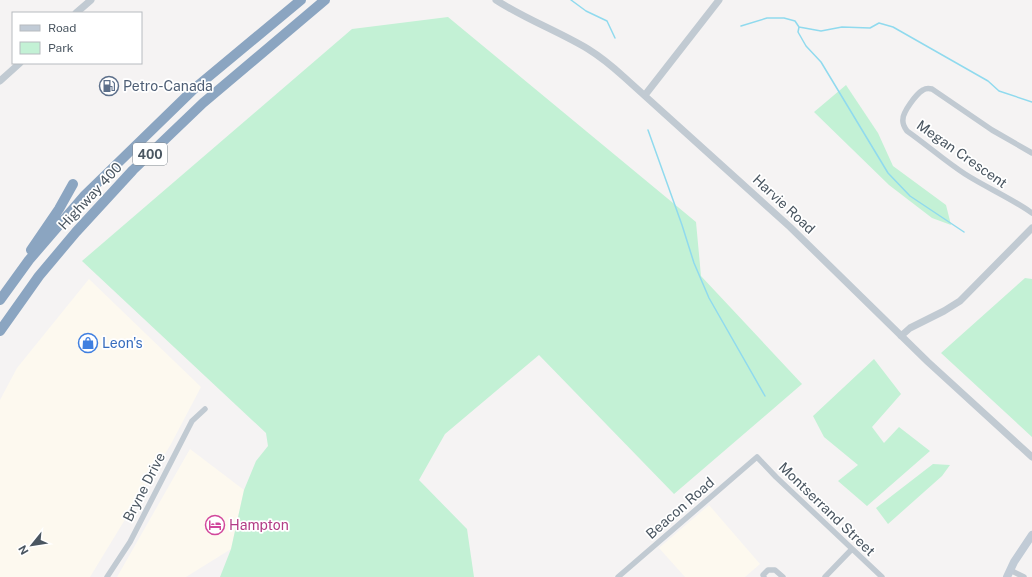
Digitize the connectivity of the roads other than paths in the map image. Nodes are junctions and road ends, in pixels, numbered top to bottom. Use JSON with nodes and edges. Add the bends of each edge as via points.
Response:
{"nodes":[{"id":1,"x":91,"y":0,"type":"edge"},
{"id":2,"x":301,"y":0,"type":"edge"},
{"id":3,"x":325,"y":0,"type":"edge"},
{"id":4,"x":496,"y":0,"type":"edge"},
{"id":5,"x":719,"y":0,"type":"edge"},
{"id":6,"x":77,"y":12,"type":"edge"},
{"id":7,"x":19,"y":64,"type":"edge"},
{"id":8,"x":0,"y":82,"type":"edge"},
{"id":9,"x":644,"y":95,"type":"junction"},
{"id":10,"x":1032,"y":153,"type":"edge"},
{"id":11,"x":73,"y":184,"type":"dead end"},
{"id":12,"x":1032,"y":214,"type":"edge"},
{"id":13,"x":1032,"y":228,"type":"edge"},
{"id":14,"x":8,"y":289,"type":"junction"},
{"id":15,"x":0,"y":300,"type":"edge"},
{"id":16,"x":0,"y":330,"type":"edge"},
{"id":17,"x":901,"y":336,"type":"junction"},
{"id":18,"x":205,"y":409,"type":"dead end"},
{"id":19,"x":757,"y":457,"type":"joint"},
{"id":20,"x":1032,"y":457,"type":"edge"},
{"id":21,"x":1032,"y":535,"type":"edge"},
{"id":22,"x":852,"y":549,"type":"junction"},
{"id":23,"x":1008,"y":574,"type":"edge"},
{"id":24,"x":107,"y":577,"type":"edge"},
{"id":25,"x":618,"y":577,"type":"edge"},
{"id":26,"x":764,"y":577,"type":"edge"},
{"id":27,"x":783,"y":577,"type":"edge"},
{"id":28,"x":825,"y":577,"type":"edge"},
{"id":29,"x":882,"y":577,"type":"edge"},
{"id":30,"x":1024,"y":577,"type":"edge"}],
"edges":[{"from":1,"to":6,"type":"street"},
{"from":2,"to":14,"type":"highway","name":"Highway 400","number":"400","via":[[195,88],[85,195],[29,260]]},
{"from":3,"to":16,"type":"highway","name":"Highway 400","number":"400","via":[[203,103],[133,170],[53,259]]},
{"from":4,"to":9,"type":"street","name":"Harvie Road","via":[[588,49],[607,62]]},
{"from":5,"to":9,"type":"street"},
{"from":7,"to":8,"type":"street"},
{"from":9,"to":17,"type":"street","name":"Harvie Road","via":[[790,227]]},
{"from":10,"to":12,"type":"street","name":"Megan Crescent","via":[[992,130],[932,89],[919,93],[904,114],[907,131],[964,173]]},
{"from":11,"to":14,"type":"highway","via":[[60,209],[20,264]]},
{"from":13,"to":17,"type":"street","via":[[960,300],[910,328]]},
{"from":14,"to":15,"type":"highway","name":"Highway 400","number":"400"},
{"from":17,"to":20,"type":"street","name":"Harvie Road"},
{"from":18,"to":24,"type":"street","name":"Bryne Drive","via":[[192,421],[130,542]]},
{"from":19,"to":22,"type":"street","name":"Montserrand Street"},
{"from":19,"to":25,"type":"street","name":"Beacon Road"},
{"from":21,"to":23,"type":"main road","via":[[1021,549]]},
{"from":22,"to":28,"type":"street"},
{"from":22,"to":29,"type":"street","name":"Montserrand Street"},
{"from":23,"to":30,"type":"street"},
{"from":26,"to":27,"type":"street","via":[[768,570],[775,570]]}]}
